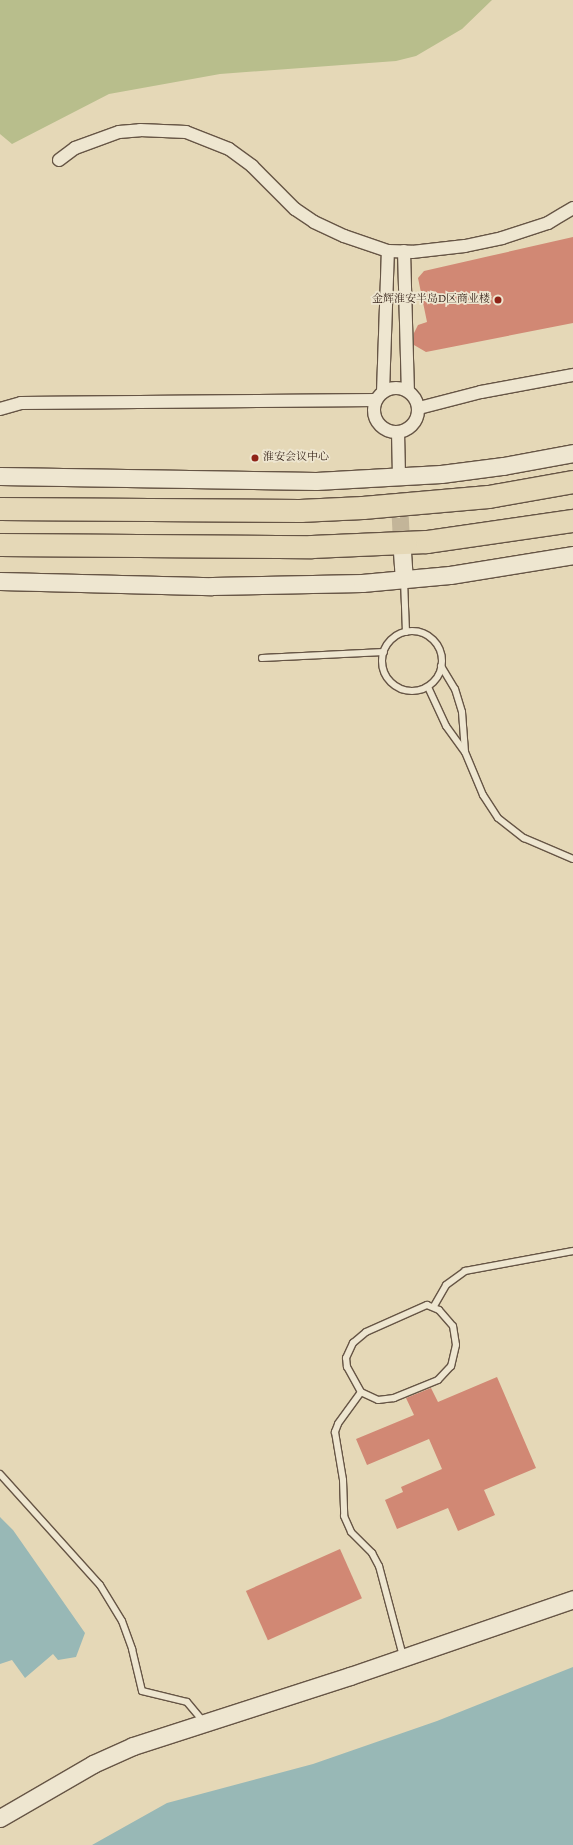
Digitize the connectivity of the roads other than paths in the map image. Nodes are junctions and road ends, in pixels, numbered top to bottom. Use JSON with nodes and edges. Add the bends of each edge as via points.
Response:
{"nodes":[{"id":1,"x":59,"y":160,"type":"dead end"},
{"id":2,"x":573,"y":208,"type":"edge"},
{"id":3,"x":388,"y":251,"type":"junction"},
{"id":4,"x":404,"y":251,"type":"junction"},
{"id":5,"x":573,"y":375,"type":"edge"},
{"id":6,"x":408,"y":391,"type":"junction"},
{"id":7,"x":380,"y":396,"type":"junction"},
{"id":8,"x":419,"y":408,"type":"junction"},
{"id":9,"x":0,"y":409,"type":"edge"},
{"id":10,"x":398,"y":432,"type":"junction"},
{"id":11,"x":573,"y":453,"type":"edge"},
{"id":12,"x":0,"y":476,"type":"edge"},
{"id":13,"x":573,"y":482,"type":"edge"},
{"id":14,"x":399,"y":485,"type":"junction"},
{"id":15,"x":0,"y":509,"type":"edge"},
{"id":16,"x":573,"y":521,"type":"edge"},
{"id":17,"x":0,"y":545,"type":"edge"},
{"id":18,"x":402,"y":552,"type":"tunnel mouth"},
{"id":19,"x":573,"y":555,"type":"edge"},
{"id":20,"x":404,"y":579,"type":"junction"},
{"id":21,"x":0,"y":580,"type":"edge"},
{"id":22,"x":406,"y":632,"type":"junction"},
{"id":23,"x":384,"y":652,"type":"junction"},
{"id":24,"x":262,"y":658,"type":"dead end"},
{"id":25,"x":442,"y":666,"type":"junction"},
{"id":26,"x":428,"y":686,"type":"junction"},
{"id":27,"x":465,"y":752,"type":"junction"},
{"id":28,"x":573,"y":859,"type":"edge"},
{"id":29,"x":573,"y":1251,"type":"edge"},
{"id":30,"x":434,"y":1306,"type":"junction"},
{"id":31,"x":361,"y":1392,"type":"junction"},
{"id":32,"x":0,"y":1474,"type":"edge"},
{"id":33,"x":573,"y":1599,"type":"edge"},
{"id":34,"x":404,"y":1658,"type":"junction"},
{"id":35,"x":206,"y":1724,"type":"junction"},
{"id":36,"x":0,"y":1818,"type":"edge"}],
"edges":[{"from":1,"to":3,"type":"street","via":[[75,148],[119,132],[186,132],[229,149],[252,166],[295,209],[314,222],[344,236]]},
{"from":2,"to":4,"type":"street","via":[[548,223],[502,238],[465,246]]},
{"from":3,"to":4,"type":"street"},
{"from":3,"to":7,"type":"street"},
{"from":4,"to":6,"type":"street"},
{"from":5,"to":8,"type":"street","via":[[481,392]]},
{"from":6,"to":7,"type":"street","via":[[395,388]]},
{"from":6,"to":8,"type":"street","via":[[417,401]]},
{"from":7,"to":9,"type":"street","via":[[22,403]]},
{"from":7,"to":10,"type":"street","via":[[374,408],[378,422],[390,431]]},
{"from":8,"to":10,"type":"street","via":[[415,422]]},
{"from":10,"to":14,"type":"street"},
{"from":11,"to":14,"type":"main road"},
{"from":12,"to":14,"type":"main road"},
{"from":13,"to":15,"type":"highway","via":[[489,497],[300,511]]},
{"from":16,"to":17,"type":"highway","via":[[427,542],[320,547]]},
{"from":18,"to":20,"type":"main road"},
{"from":19,"to":20,"type":"main road","via":[[450,575]]},
{"from":20,"to":21,"type":"main road","via":[[362,583],[212,586]]},
{"from":20,"to":22,"type":"lane"},
{"from":22,"to":23,"type":"lane","via":[[392,639]]},
{"from":22,"to":25,"type":"lane","via":[[420,633],[432,640],[442,656]]},
{"from":23,"to":24,"type":"lane"},
{"from":23,"to":26,"type":"lane","via":[[384,670],[394,685],[411,691]]},
{"from":25,"to":26,"type":"lane","via":[[437,677]]},
{"from":25,"to":27,"type":"lane","via":[[455,689],[462,712]]},
{"from":26,"to":27,"type":"lane","via":[[446,726]]},
{"from":27,"to":28,"type":"lane","via":[[483,795],[498,818],[524,838]]},
{"from":29,"to":30,"type":"lane","via":[[464,1271],[446,1285]]},
{"from":30,"to":31,"type":"lane","via":[[427,1305],[366,1332],[353,1342],[346,1358],[347,1367]]},
{"from":30,"to":31,"type":"lane","via":[[447,1318],[456,1335],[455,1355],[445,1373],[429,1384],[386,1400],[378,1400]]},
{"from":31,"to":34,"type":"lane","via":[[335,1432],[343,1480],[344,1516],[352,1532],[372,1553],[379,1566]]},
{"from":32,"to":35,"type":"lane","via":[[87,1568],[104,1591],[122,1621],[142,1691],[187,1702]]},
{"from":33,"to":34,"type":"main road"},
{"from":34,"to":35,"type":"main road"},
{"from":35,"to":36,"type":"main road","via":[[113,1754]]}]}
